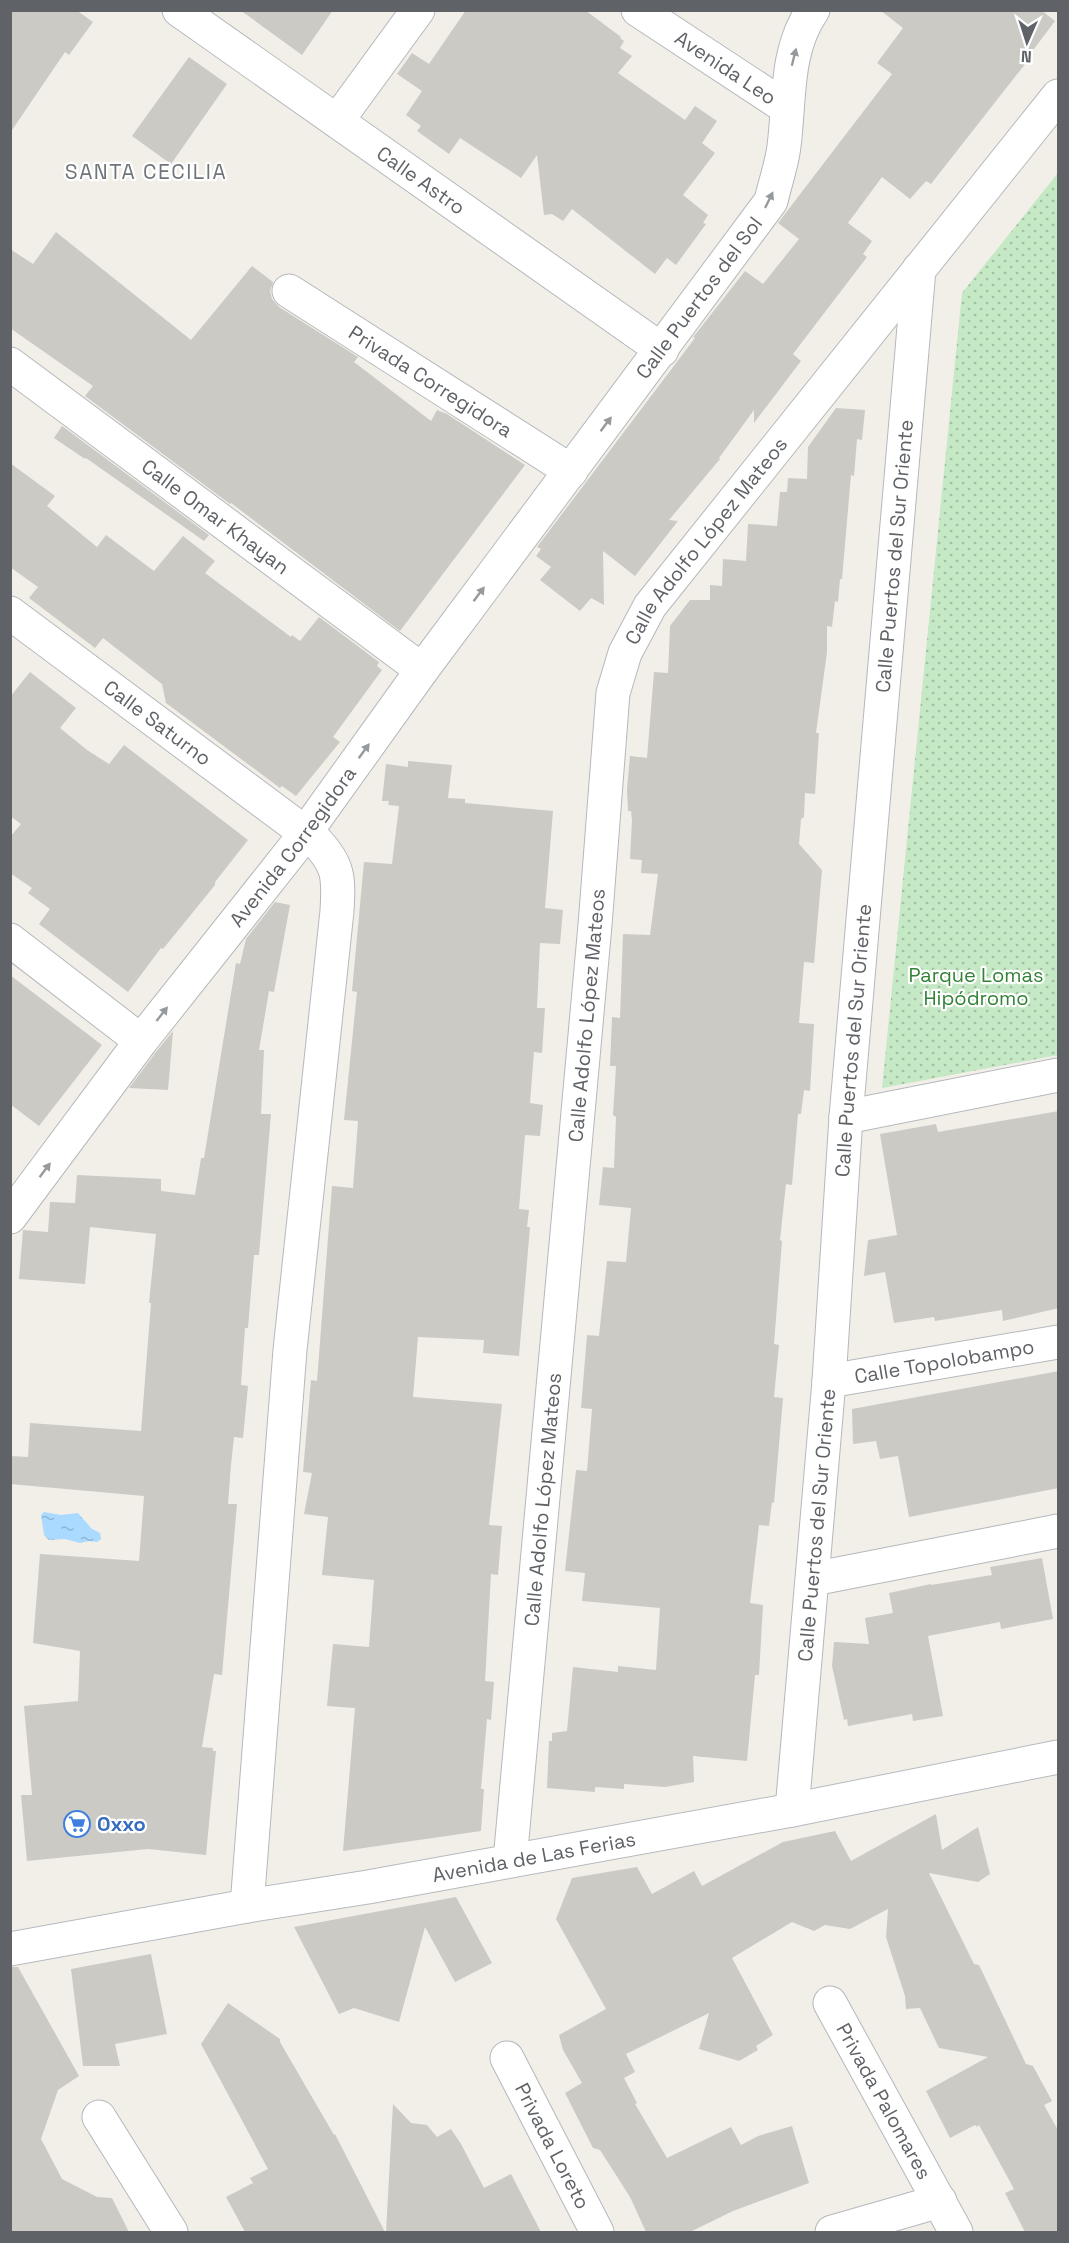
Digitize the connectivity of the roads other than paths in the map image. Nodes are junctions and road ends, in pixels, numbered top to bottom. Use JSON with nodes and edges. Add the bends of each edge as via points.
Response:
{"nodes":[{"id":1,"x":179,"y":10,"type":"edge"},
{"id":2,"x":418,"y":10,"type":"edge"},
{"id":3,"x":638,"y":10,"type":"edge"},
{"id":4,"x":813,"y":10,"type":"edge"},
{"id":5,"x":1059,"y":96,"type":"edge"},
{"id":6,"x":787,"y":108,"type":"junction"},
{"id":7,"x":337,"y":122,"type":"junction"},
{"id":8,"x":920,"y":269,"type":"junction"},
{"id":9,"x":289,"y":291,"type":"dead end"},
{"id":10,"x":662,"y":350,"type":"junction"},
{"id":11,"x":10,"y":364,"type":"edge"},
{"id":12,"x":571,"y":471,"type":"junction"},
{"id":13,"x":10,"y":613,"type":"edge"},
{"id":14,"x":422,"y":670,"type":"junction"},
{"id":15,"x":305,"y":833,"type":"junction"},
{"id":16,"x":10,"y":940,"type":"edge"},
{"id":17,"x":141,"y":1041,"type":"junction"},
{"id":18,"x":1059,"y":1075,"type":"edge"},
{"id":19,"x":846,"y":1117,"type":"junction"},
{"id":20,"x":10,"y":1217,"type":"edge"},
{"id":21,"x":1059,"y":1342,"type":"edge"},
{"id":22,"x":829,"y":1381,"type":"junction"},
{"id":23,"x":1059,"y":1531,"type":"edge"},
{"id":24,"x":813,"y":1579,"type":"junction"},
{"id":25,"x":1059,"y":1757,"type":"edge"},
{"id":26,"x":792,"y":1810,"type":"junction"},
{"id":27,"x":510,"y":1861,"type":"junction"},
{"id":28,"x":247,"y":1906,"type":"junction"},
{"id":29,"x":10,"y":1949,"type":"edge"},
{"id":30,"x":830,"y":2003,"type":"dead end"},
{"id":31,"x":507,"y":2058,"type":"dead end"},
{"id":32,"x":99,"y":2117,"type":"dead end"},
{"id":33,"x":940,"y":2201,"type":"junction"},
{"id":34,"x":171,"y":2232,"type":"edge"},
{"id":35,"x":597,"y":2232,"type":"edge"},
{"id":36,"x":832,"y":2232,"type":"edge"},
{"id":37,"x":956,"y":2232,"type":"edge"}],
"edges":[{"from":1,"to":7,"type":"street","name":"Calle Astro"},
{"from":2,"to":7,"type":"street"},
{"from":3,"to":6,"type":"street","name":"Avenida Leo"},
{"from":6,"to":4,"type":"street","name":"Avenida Leo","one_way":true,"via":[[793,58]]},
{"from":5,"to":8,"type":"street","name":"Calle Adolfo López Mateos"},
{"from":10,"to":6,"type":"street","name":"Calle Puertos del Sol","one_way":true,"via":[[771,201],[784,148]]},
{"from":7,"to":10,"type":"street","name":"Calle Astro"},
{"from":8,"to":19,"type":"street","name":"Calle Puertos del Sur Oriente"},
{"from":8,"to":27,"type":"street","name":"Calle Adolfo López Mateos","via":[[650,606],[625,653],[613,693]]},
{"from":9,"to":12,"type":"street","name":"Privada Corregidora"},
{"from":12,"to":10,"type":"street","name":"Calle Puertos del Sol","one_way":true},
{"from":11,"to":14,"type":"street","name":"Calle Omar Khayan"},
{"from":14,"to":12,"type":"street","name":"Avenida Corregidora","one_way":true},
{"from":13,"to":15,"type":"street","name":"Calle Saturno"},
{"from":15,"to":14,"type":"street","name":"Avenida Corregidora","one_way":true},
{"from":17,"to":15,"type":"street","name":"Avenida Corregidora","one_way":true},
{"from":15,"to":28,"type":"street","via":[[330,855],[337,870],[339,890],[290,1350]]},
{"from":16,"to":17,"type":"street"},
{"from":20,"to":17,"type":"street","name":"Avenida Corregidora","one_way":true},
{"from":18,"to":19,"type":"street"},
{"from":19,"to":22,"type":"street","name":"Calle Puertos del Sur Oriente"},
{"from":21,"to":22,"type":"street","name":"Calle Topolobampo"},
{"from":22,"to":24,"type":"street","name":"Calle Puertos del Sur Oriente"},
{"from":23,"to":24,"type":"street"},
{"from":24,"to":26,"type":"street","name":"Calle Puertos del Sur Oriente"},
{"from":25,"to":26,"type":"street","name":"Avenida de Las Ferias"},
{"from":26,"to":27,"type":"street","name":"Avenida de Las Ferias"},
{"from":27,"to":28,"type":"street","name":"Avenida de Las Ferias"},
{"from":28,"to":29,"type":"street","name":"Avenida de Las Ferias"},
{"from":30,"to":33,"type":"street","name":"Privada Palomares"},
{"from":31,"to":35,"type":"street","name":"Privada Loreto"},
{"from":32,"to":34,"type":"street"},
{"from":33,"to":36,"type":"street"},
{"from":33,"to":37,"type":"street","name":"Privada Palomares"}]}
